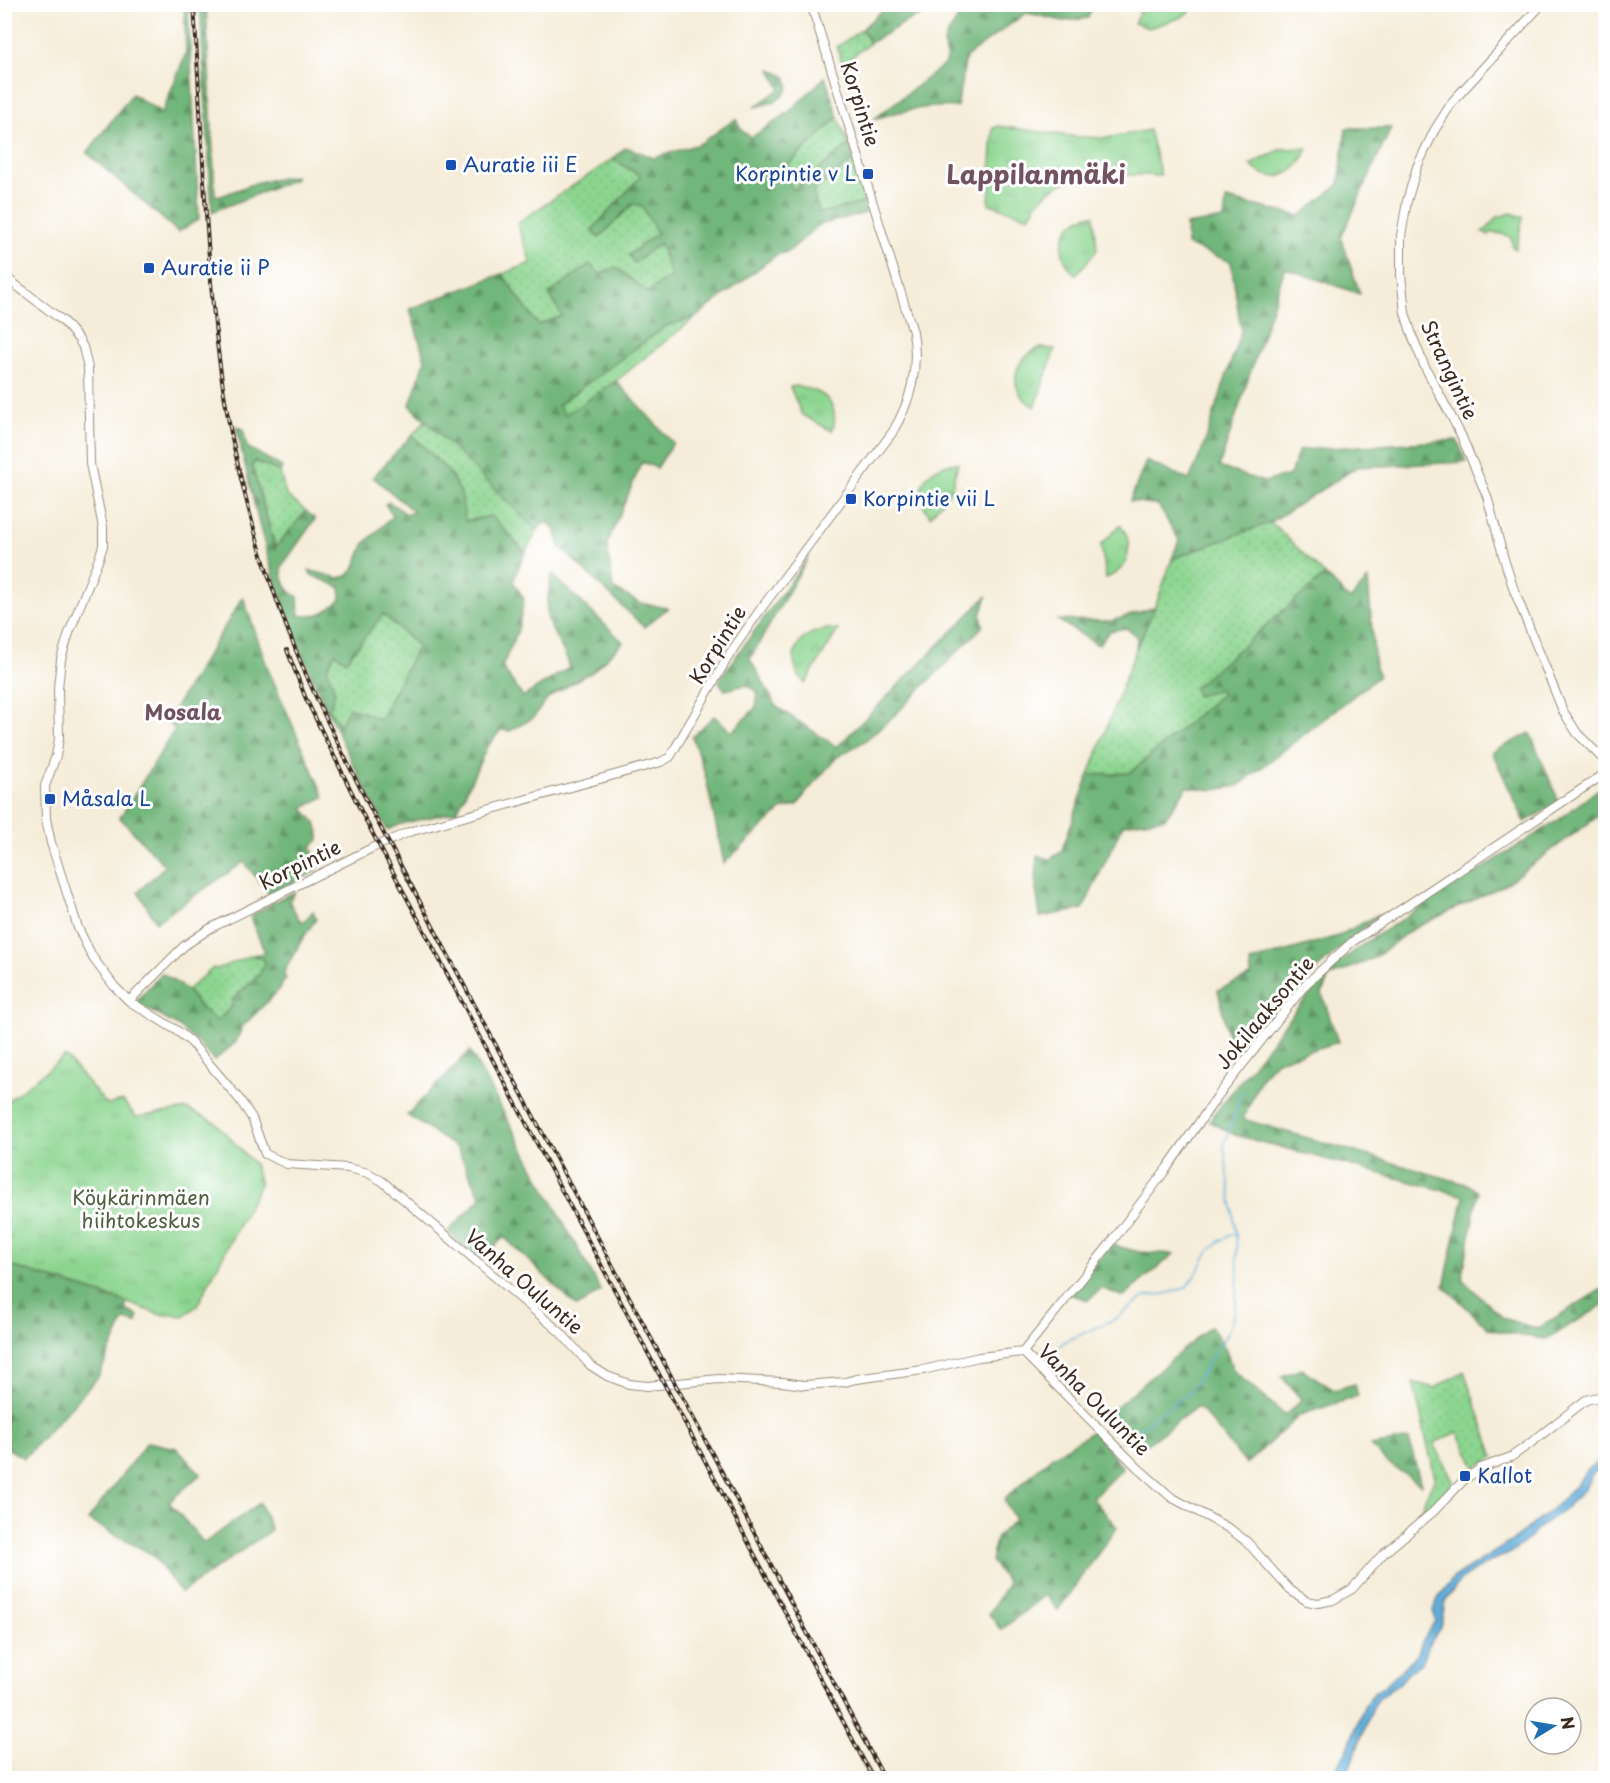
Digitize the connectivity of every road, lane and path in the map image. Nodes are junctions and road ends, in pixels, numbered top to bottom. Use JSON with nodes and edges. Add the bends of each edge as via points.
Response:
{"nodes":[{"id":1,"x":811,"y":4,"type":"edge"},
{"id":2,"x":1542,"y":4,"type":"edge"},
{"id":3,"x":4,"y":276,"type":"edge"},
{"id":4,"x":1605,"y":762,"type":"edge"},
{"id":5,"x":1605,"y":773,"type":"edge"},
{"id":6,"x":129,"y":1000,"type":"junction"},
{"id":7,"x":1023,"y":1352,"type":"junction"},
{"id":8,"x":1605,"y":1395,"type":"edge"}],
"edges":[{"from":1,"to":6,"type":"street","name":"Korpintie","via":[[913,332],[914,382],[892,433],[754,618],[670,757],[409,832],[372,848],[209,929],[184,946]]},
{"from":2,"to":4,"type":"street","name":"Strangintie","via":[[1454,101],[1434,131],[1407,201],[1401,236],[1401,275],[1405,313],[1413,338],[1487,496],[1514,590],[1563,711],[1576,733]]},
{"from":3,"to":6,"type":"street","name":"Vanha Ouluntie","via":[[70,328],[83,347],[88,368],[90,464],[103,546],[61,658],[59,739],[45,799],[51,843],[84,943],[114,986]]},
{"from":5,"to":7,"type":"street","name":"Jokilaaksontie","via":[[1352,942],[1305,985],[1110,1244]]},
{"from":6,"to":7,"type":"street","name":"Vanha Ouluntie","via":[[190,1041],[252,1118],[265,1154],[287,1164],[348,1168],[382,1181],[560,1332],[590,1365],[618,1381],[647,1386],[719,1380],[834,1383]]},
{"from":7,"to":8,"type":"street","name":"Vanha Ouluntie","via":[[1171,1497],[1230,1529],[1247,1542],[1290,1590],[1318,1603],[1352,1589],[1383,1554],[1464,1480],[1481,1468],[1511,1457],[1586,1400]]}]}
